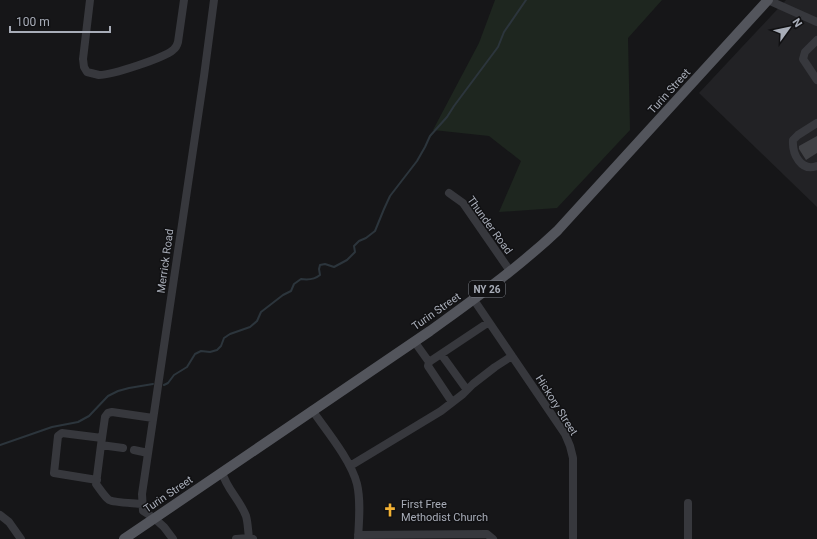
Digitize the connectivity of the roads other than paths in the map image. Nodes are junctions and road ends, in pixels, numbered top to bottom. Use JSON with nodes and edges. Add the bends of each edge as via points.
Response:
{"nodes":[{"id":1,"x":90,"y":0,"type":"edge"},
{"id":2,"x":184,"y":0,"type":"edge"},
{"id":3,"x":214,"y":0,"type":"edge"},
{"id":4,"x":768,"y":0,"type":"edge"},
{"id":5,"x":817,"y":22,"type":"edge"},
{"id":6,"x":817,"y":40,"type":"edge"},
{"id":7,"x":817,"y":80,"type":"edge"},
{"id":8,"x":817,"y":123,"type":"edge"},
{"id":9,"x":817,"y":166,"type":"edge"},
{"id":10,"x":449,"y":193,"type":"dead end"},
{"id":11,"x":510,"y":271,"type":"junction"},
{"id":12,"x":474,"y":300,"type":"junction"},
{"id":13,"x":489,"y":322,"type":"junction"},
{"id":14,"x":414,"y":341,"type":"junction"},
{"id":15,"x":441,"y":354,"type":"junction"},
{"id":16,"x":512,"y":356,"type":"junction"},
{"id":17,"x":429,"y":362,"type":"junction"},
{"id":18,"x":467,"y":390,"type":"junction"},
{"id":19,"x":452,"y":402,"type":"junction"},
{"id":20,"x":312,"y":410,"type":"junction"},
{"id":21,"x":153,"y":418,"type":"junction"},
{"id":22,"x":101,"y":442,"type":"junction"},
{"id":23,"x":123,"y":448,"type":"dead end"},
{"id":24,"x":134,"y":450,"type":"dead end"},
{"id":25,"x":148,"y":453,"type":"junction"},
{"id":26,"x":350,"y":466,"type":"junction"},
{"id":27,"x":222,"y":472,"type":"junction"},
{"id":28,"x":209,"y":480,"type":"junction"},
{"id":29,"x":96,"y":482,"type":"junction"},
{"id":30,"x":228,"y":487,"type":"junction"},
{"id":31,"x":688,"y":503,"type":"dead end"},
{"id":32,"x":142,"y":504,"type":"junction"},
{"id":33,"x":0,"y":515,"type":"edge"},
{"id":34,"x":154,"y":518,"type":"junction"},
{"id":35,"x":358,"y":537,"type":"edge"},
{"id":36,"x":447,"y":537,"type":"edge"},
{"id":37,"x":21,"y":539,"type":"edge"},
{"id":38,"x":124,"y":539,"type":"edge"},
{"id":39,"x":173,"y":539,"type":"edge"},
{"id":40,"x":236,"y":539,"type":"edge"},
{"id":41,"x":251,"y":539,"type":"edge"},
{"id":42,"x":492,"y":539,"type":"edge"},
{"id":43,"x":573,"y":539,"type":"edge"},
{"id":44,"x":688,"y":539,"type":"edge"}],
"edges":[{"from":1,"to":2,"type":"street","via":[[83,59],[87,72],[98,75],[113,73],[165,56],[173,50],[178,42]]},
{"from":3,"to":21,"type":"street","name":"Merrick Road"},
{"from":4,"to":5,"type":"street"},
{"from":4,"to":11,"type":"main road","name":"Turin Street","number":"NY 26","via":[[558,230]]},
{"from":6,"to":7,"type":"street","via":[[805,52],[803,59]]},
{"from":8,"to":9,"type":"street","via":[[793,140],[795,154],[804,166]]},
{"from":10,"to":11,"type":"street","name":"Thunder Road","via":[[463,203]]},
{"from":11,"to":12,"type":"main road","name":"Turin Street","number":"NY 26"},
{"from":12,"to":13,"type":"street","name":"Hickory Street"},
{"from":12,"to":14,"type":"main road","name":"Turin Street","number":"NY 26"},
{"from":13,"to":15,"type":"street"},
{"from":13,"to":16,"type":"street","name":"Hickory Street"},
{"from":14,"to":17,"type":"street"},
{"from":14,"to":20,"type":"main road","name":"Turin Street","number":"NY 26"},
{"from":15,"to":17,"type":"street"},
{"from":15,"to":18,"type":"street"},
{"from":16,"to":18,"type":"street"},
{"from":16,"to":43,"type":"street","name":"Hickory Street","via":[[565,434],[570,446],[573,458]]},
{"from":17,"to":19,"type":"street","via":[[428,366]]},
{"from":18,"to":19,"type":"street"},
{"from":19,"to":26,"type":"street"},
{"from":20,"to":26,"type":"street"},
{"from":20,"to":27,"type":"main road","name":"Turin Street","number":"NY 26"},
{"from":21,"to":22,"type":"street","via":[[108,413]]},
{"from":21,"to":25,"type":"street","name":"Merrick Road"},
{"from":22,"to":23,"type":"street"},
{"from":22,"to":29,"type":"street"},
{"from":22,"to":29,"type":"street","via":[[62,433],[58,436],[54,473]]},
{"from":24,"to":25,"type":"street"},
{"from":25,"to":32,"type":"street","name":"Merrick Road"},
{"from":26,"to":35,"type":"street","via":[[357,482],[359,497]]},
{"from":27,"to":28,"type":"main road","name":"Turin Street","number":"NY 26"},
{"from":27,"to":30,"type":"street"},
{"from":28,"to":30,"type":"street"},
{"from":28,"to":34,"type":"main road","name":"Turin Street","number":"NY 26"},
{"from":29,"to":32,"type":"street","via":[[112,501]]},
{"from":30,"to":41,"type":"street","via":[[246,517]]},
{"from":31,"to":44,"type":"street"},
{"from":32,"to":34,"type":"street","via":[[143,511]]},
{"from":33,"to":37,"type":"street","via":[[9,522]]},
{"from":34,"to":38,"type":"main road","name":"Turin Street","number":"NY 26"},
{"from":34,"to":39,"type":"street"},
{"from":35,"to":36,"type":"street"},
{"from":36,"to":42,"type":"street","via":[[487,534]]},
{"from":40,"to":41,"type":"street"}]}
